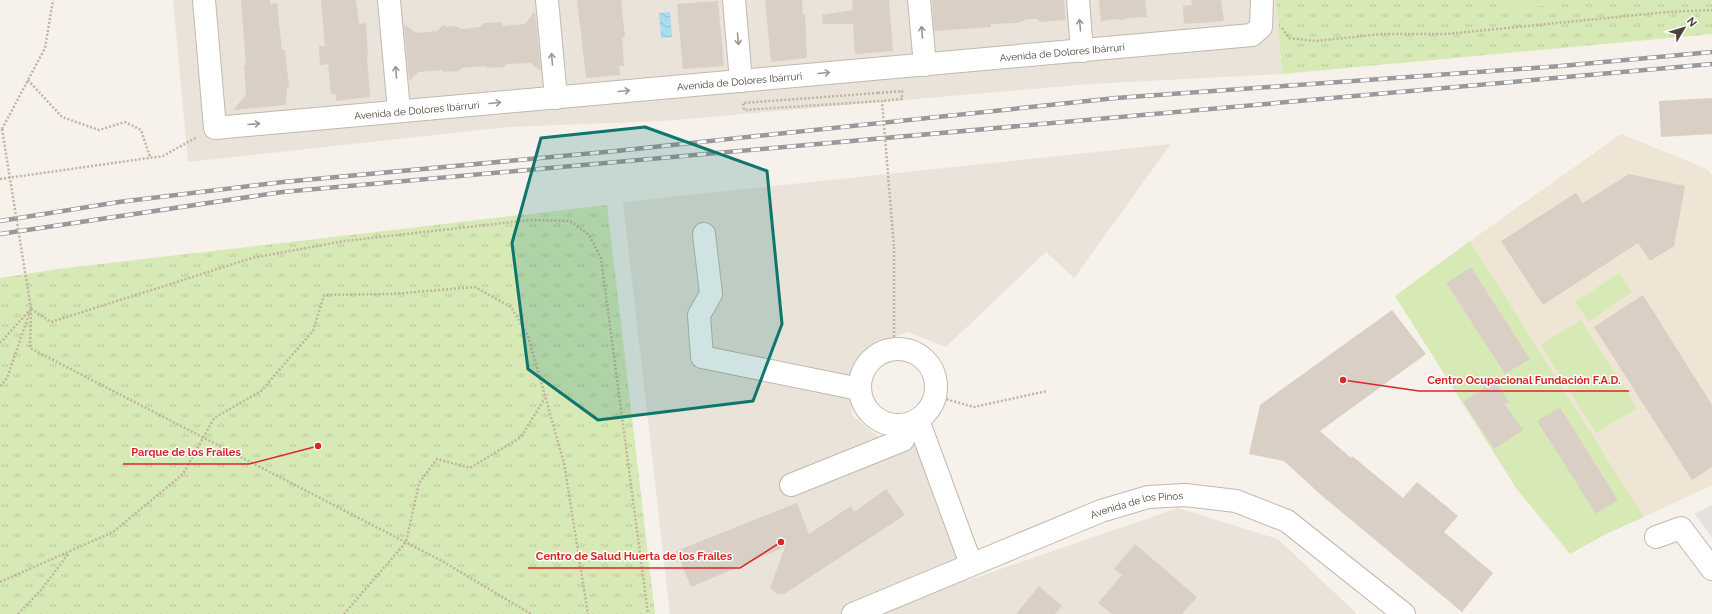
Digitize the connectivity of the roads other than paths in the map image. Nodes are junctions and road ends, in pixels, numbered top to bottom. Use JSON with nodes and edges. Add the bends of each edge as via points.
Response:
{"nodes":[{"id":1,"x":204,"y":0,"type":"edge"},
{"id":2,"x":389,"y":0,"type":"edge"},
{"id":3,"x":547,"y":0,"type":"edge"},
{"id":4,"x":734,"y":0,"type":"edge"},
{"id":5,"x":919,"y":0,"type":"edge"},
{"id":6,"x":1078,"y":0,"type":"edge"},
{"id":7,"x":1262,"y":0,"type":"edge"},
{"id":8,"x":1082,"y":51,"type":"junction"},
{"id":9,"x":925,"y":65,"type":"junction"},
{"id":10,"x":741,"y":81,"type":"junction"},
{"id":11,"x":556,"y":98,"type":"junction"},
{"id":12,"x":399,"y":111,"type":"junction"},
{"id":13,"x":704,"y":234,"type":"dead end"},
{"id":14,"x":859,"y":389,"type":"junction"},
{"id":15,"x":912,"y":422,"type":"junction"},
{"id":16,"x":791,"y":485,"type":"dead end"},
{"id":17,"x":1656,"y":537,"type":"dead end"},
{"id":18,"x":971,"y":564,"type":"junction"},
{"id":19,"x":1712,"y":570,"type":"edge"},
{"id":20,"x":854,"y":614,"type":"edge"},
{"id":21,"x":1404,"y":614,"type":"edge"}],
"edges":[{"from":1,"to":12,"type":"street","name":"Avenida de Dolores Ibárruri","one_way":true,"via":[[215,128]]},
{"from":12,"to":2,"type":"street","one_way":true},
{"from":11,"to":3,"type":"street","one_way":true},
{"from":4,"to":10,"type":"street","one_way":true},
{"from":9,"to":5,"type":"street","one_way":true},
{"from":8,"to":6,"type":"street","one_way":true},
{"from":7,"to":8,"type":"street","name":"Avenida de Dolores Ibárruri","via":[[1271,27],[1252,34]]},
{"from":8,"to":9,"type":"street","name":"Avenida de Dolores Ibárruri"},
{"from":10,"to":9,"type":"street","name":"Avenida de Dolores Ibárruri","one_way":true},
{"from":11,"to":10,"type":"street","name":"Avenida de Dolores Ibárruri","one_way":true},
{"from":12,"to":11,"type":"street","name":"Avenida de Dolores Ibárruri","one_way":true},
{"from":13,"to":14,"type":"street","via":[[711,294],[699,315],[702,357]]},
{"from":14,"to":15,"type":"street","via":[[862,402],[869,413],[880,421],[893,425]]},
{"from":14,"to":15,"type":"street","via":[[861,373],[868,361],[881,352],[894,348],[912,351],[924,358],[932,370],[936,383],[935,396],[928,411]]},
{"from":15,"to":16,"type":"street","via":[[903,440]]},
{"from":15,"to":18,"type":"street"},
{"from":17,"to":19,"type":"street","via":[[1681,528]]},
{"from":18,"to":20,"type":"street","name":"Avenida de los Pinos"},
{"from":18,"to":21,"type":"street","name":"Avenida de los Pinos","via":[[1102,511],[1148,497],[1185,495],[1236,501],[1287,521]]}]}
